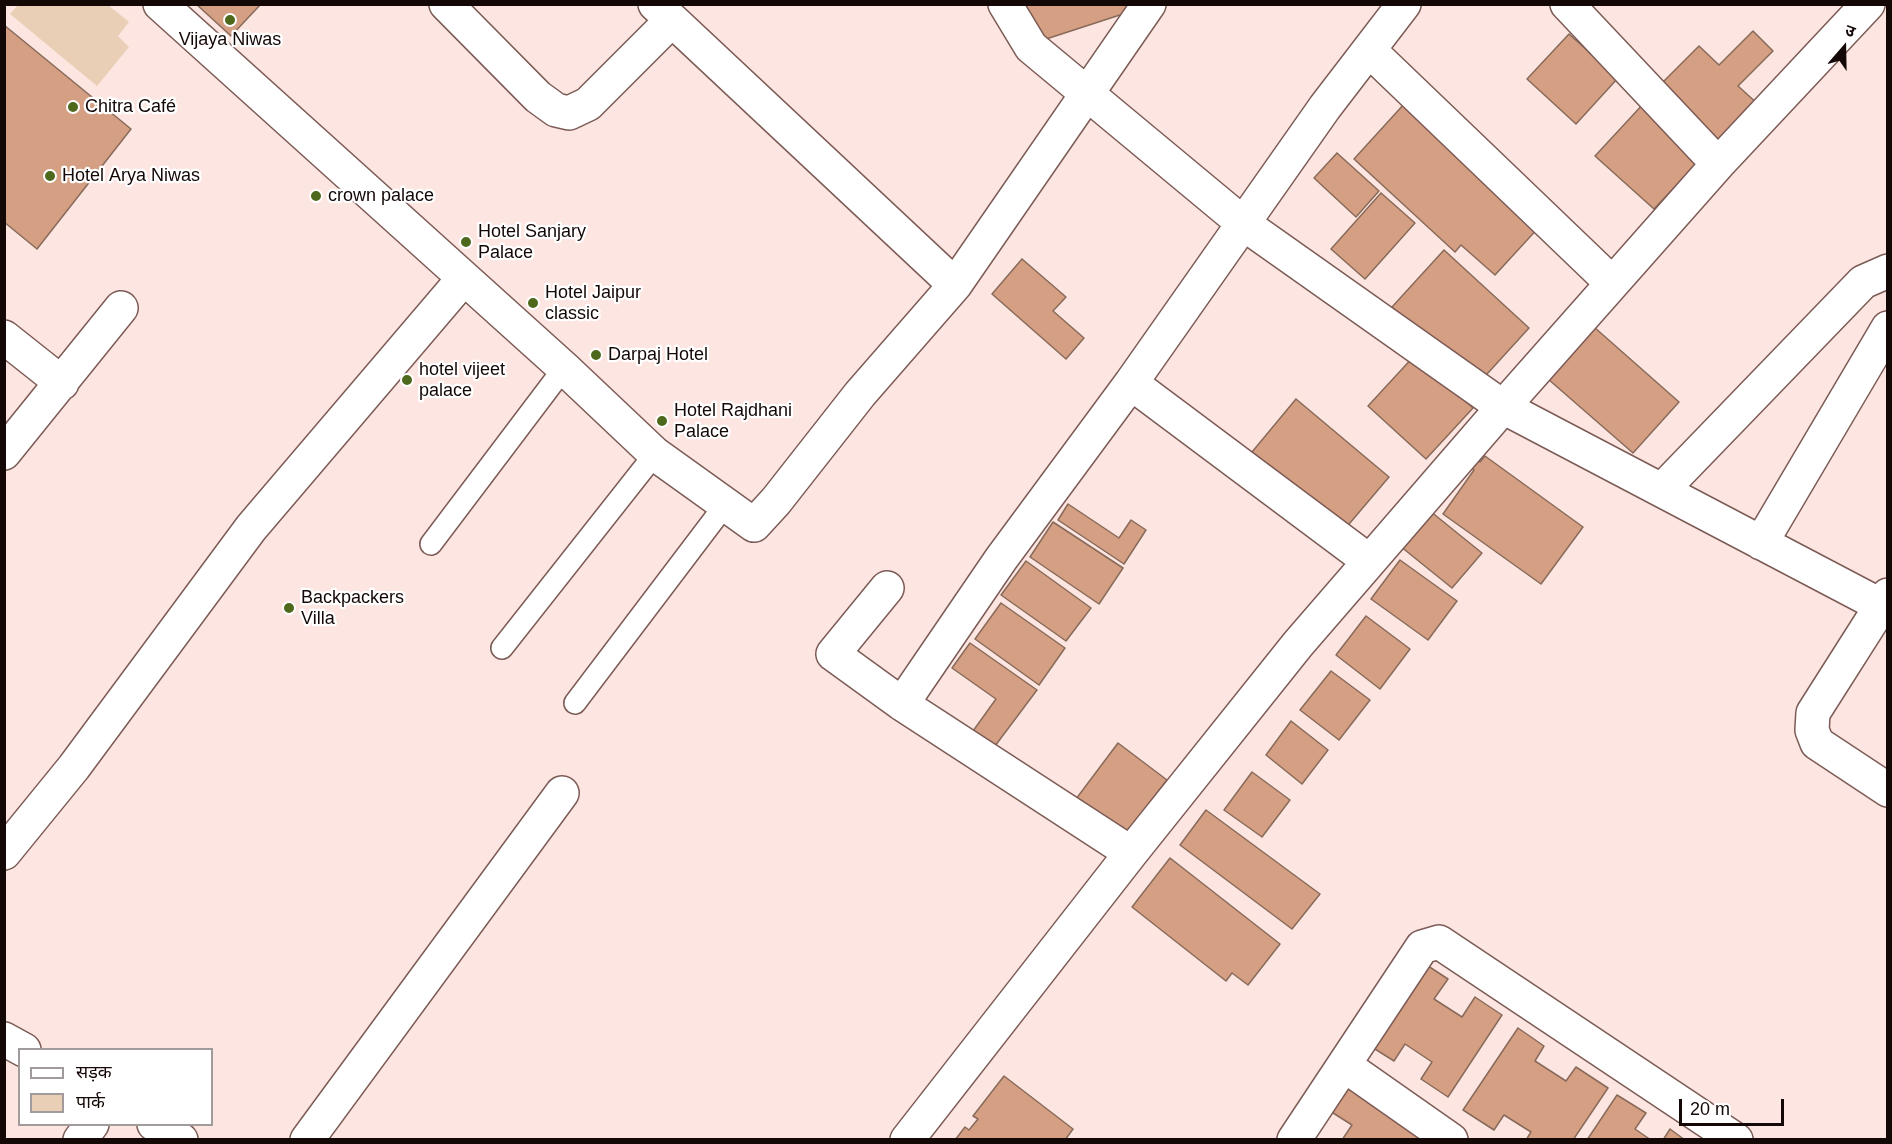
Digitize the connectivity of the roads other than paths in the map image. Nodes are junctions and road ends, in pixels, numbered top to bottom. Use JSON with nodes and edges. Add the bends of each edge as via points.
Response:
{"nodes":[{"id":1,"x":160,"y":4,"type":"edge"},
{"id":2,"x":446,"y":4,"type":"edge"},
{"id":3,"x":1005,"y":4,"type":"edge"},
{"id":4,"x":1149,"y":4,"type":"edge"},
{"id":5,"x":1404,"y":4,"type":"edge"},
{"id":6,"x":1567,"y":4,"type":"edge"},
{"id":7,"x":1868,"y":4,"type":"edge"},
{"id":8,"x":663,"y":13,"type":"edge"},
{"id":9,"x":1887,"y":16,"type":"edge"},
{"id":10,"x":1369,"y":50,"type":"junction"},
{"id":11,"x":1086,"y":93,"type":"junction"},
{"id":12,"x":1718,"y":164,"type":"junction"},
{"id":13,"x":1244,"y":224,"type":"junction"},
{"id":14,"x":1887,"y":271,"type":"edge"},
{"id":15,"x":464,"y":278,"type":"junction"},
{"id":16,"x":1612,"y":283,"type":"junction"},
{"id":17,"x":955,"y":285,"type":"junction"},
{"id":18,"x":121,"y":308,"type":"dead end"},
{"id":19,"x":1887,"y":328,"type":"edge"},
{"id":20,"x":4,"y":337,"type":"edge"},
{"id":21,"x":564,"y":368,"type":"junction"},
{"id":22,"x":62,"y":383,"type":"junction"},
{"id":23,"x":1131,"y":383,"type":"junction"},
{"id":24,"x":1503,"y":406,"type":"junction"},
{"id":25,"x":4,"y":453,"type":"edge"},
{"id":26,"x":655,"y":454,"type":"junction"},
{"id":27,"x":1662,"y":490,"type":"junction"},
{"id":28,"x":725,"y":505,"type":"junction"},
{"id":29,"x":1761,"y":543,"type":"junction"},
{"id":30,"x":431,"y":544,"type":"dead end"},
{"id":31,"x":1369,"y":561,"type":"junction"},
{"id":32,"x":888,"y":588,"type":"dead end"},
{"id":33,"x":1884,"y":600,"type":"edge"},
{"id":34,"x":502,"y":648,"type":"dead end"},
{"id":35,"x":575,"y":703,"type":"dead end"},
{"id":36,"x":902,"y":704,"type":"junction"},
{"id":37,"x":1887,"y":790,"type":"edge"},
{"id":38,"x":562,"y":793,"type":"dead end"},
{"id":39,"x":4,"y":853,"type":"edge"},
{"id":40,"x":1131,"y":853,"type":"junction"},
{"id":41,"x":4,"y":1038,"type":"edge"},
{"id":42,"x":21,"y":1048,"type":"edge"},
{"id":43,"x":1344,"y":1065,"type":"junction"},
{"id":44,"x":91,"y":1126,"type":"edge"},
{"id":45,"x":156,"y":1126,"type":"edge"},
{"id":46,"x":80,"y":1140,"type":"edge"},
{"id":47,"x":181,"y":1140,"type":"edge"},
{"id":48,"x":307,"y":1140,"type":"edge"},
{"id":49,"x":907,"y":1140,"type":"edge"},
{"id":50,"x":1294,"y":1140,"type":"edge"},
{"id":51,"x":1451,"y":1140,"type":"edge"},
{"id":52,"x":1736,"y":1140,"type":"edge"}],
"edges":[{"from":1,"to":15,"type":"street"},
{"from":2,"to":8,"type":"street","via":[[538,97],[556,110],[569,113],[588,104]]},
{"from":3,"to":11,"type":"street","via":[[1031,47]]},
{"from":4,"to":11,"type":"street"},
{"from":5,"to":10,"type":"street"},
{"from":6,"to":12,"type":"street"},
{"from":7,"to":9,"type":"street"},
{"from":7,"to":12,"type":"street"},
{"from":8,"to":17,"type":"street"},
{"from":10,"to":13,"type":"street"},
{"from":10,"to":16,"type":"street"},
{"from":11,"to":13,"type":"street"},
{"from":11,"to":17,"type":"street"},
{"from":12,"to":16,"type":"street"},
{"from":13,"to":23,"type":"street"},
{"from":13,"to":24,"type":"street"},
{"from":14,"to":27,"type":"street","via":[[1863,282]]},
{"from":15,"to":21,"type":"street"},
{"from":15,"to":39,"type":"street","via":[[251,528],[74,767]]},
{"from":16,"to":24,"type":"street"},
{"from":17,"to":28,"type":"street","via":[[754,525]]},
{"from":18,"to":22,"type":"street"},
{"from":19,"to":29,"type":"street"},
{"from":20,"to":22,"type":"street"},
{"from":21,"to":26,"type":"street"},
{"from":21,"to":30,"type":"lane"},
{"from":22,"to":25,"type":"street"},
{"from":23,"to":31,"type":"street"},
{"from":23,"to":36,"type":"street"},
{"from":24,"to":27,"type":"street"},
{"from":24,"to":31,"type":"street"},
{"from":26,"to":28,"type":"street"},
{"from":26,"to":34,"type":"lane"},
{"from":27,"to":29,"type":"street"},
{"from":28,"to":35,"type":"lane"},
{"from":29,"to":33,"type":"street"},
{"from":31,"to":40,"type":"street"},
{"from":32,"to":36,"type":"street","via":[[832,654]]},
{"from":33,"to":37,"type":"street","via":[[1814,713],[1812,730],[1816,743]]},
{"from":36,"to":40,"type":"street"},
{"from":38,"to":48,"type":"street"},
{"from":40,"to":49,"type":"street"},
{"from":41,"to":42,"type":"street"},
{"from":43,"to":50,"type":"street"},
{"from":43,"to":51,"type":"street"},
{"from":43,"to":52,"type":"street","via":[[1422,948],[1439,942]]},
{"from":44,"to":46,"type":"street"},
{"from":45,"to":47,"type":"street"}]}
